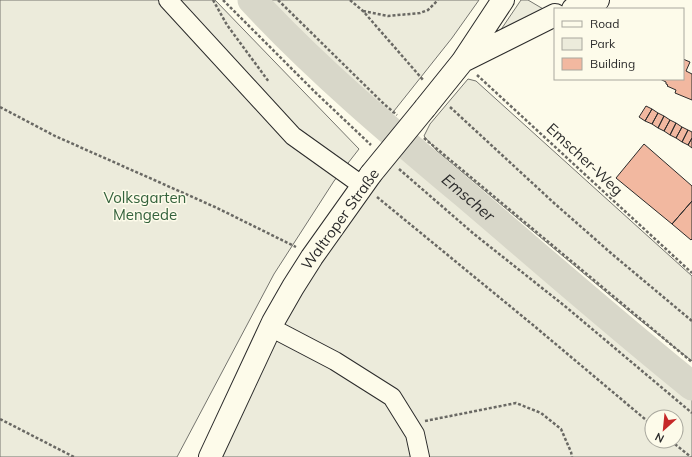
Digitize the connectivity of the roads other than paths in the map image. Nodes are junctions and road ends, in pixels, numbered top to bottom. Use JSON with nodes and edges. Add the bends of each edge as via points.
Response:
{"nodes":[{"id":1,"x":168,"y":0,"type":"edge"},
{"id":2,"x":503,"y":0,"type":"edge"},
{"id":3,"x":598,"y":0,"type":"edge"},
{"id":4,"x":576,"y":8,"type":"edge"},
{"id":5,"x":554,"y":16,"type":"edge"},
{"id":6,"x":462,"y":62,"type":"junction"},
{"id":7,"x":367,"y":180,"type":"junction"},
{"id":8,"x":270,"y":327,"type":"junction"},
{"id":9,"x":210,"y":457,"type":"edge"},
{"id":10,"x":420,"y":457,"type":"edge"}],
"edges":[{"from":1,"to":7,"type":"lane","via":[[293,136]]},
{"from":2,"to":6,"type":"main road","name":"Waltroper Straße"},
{"from":3,"to":4,"type":"main road"},
{"from":5,"to":6,"type":"main road"},
{"from":6,"to":7,"type":"main road","name":"Waltroper Straße","bridge":true},
{"from":7,"to":8,"type":"main road","name":"Waltroper Straße","via":[[292,287]]},
{"from":8,"to":9,"type":"main road","name":"Waltroper Straße"},
{"from":8,"to":10,"type":"lane","via":[[336,361],[392,398],[415,434]]}]}
